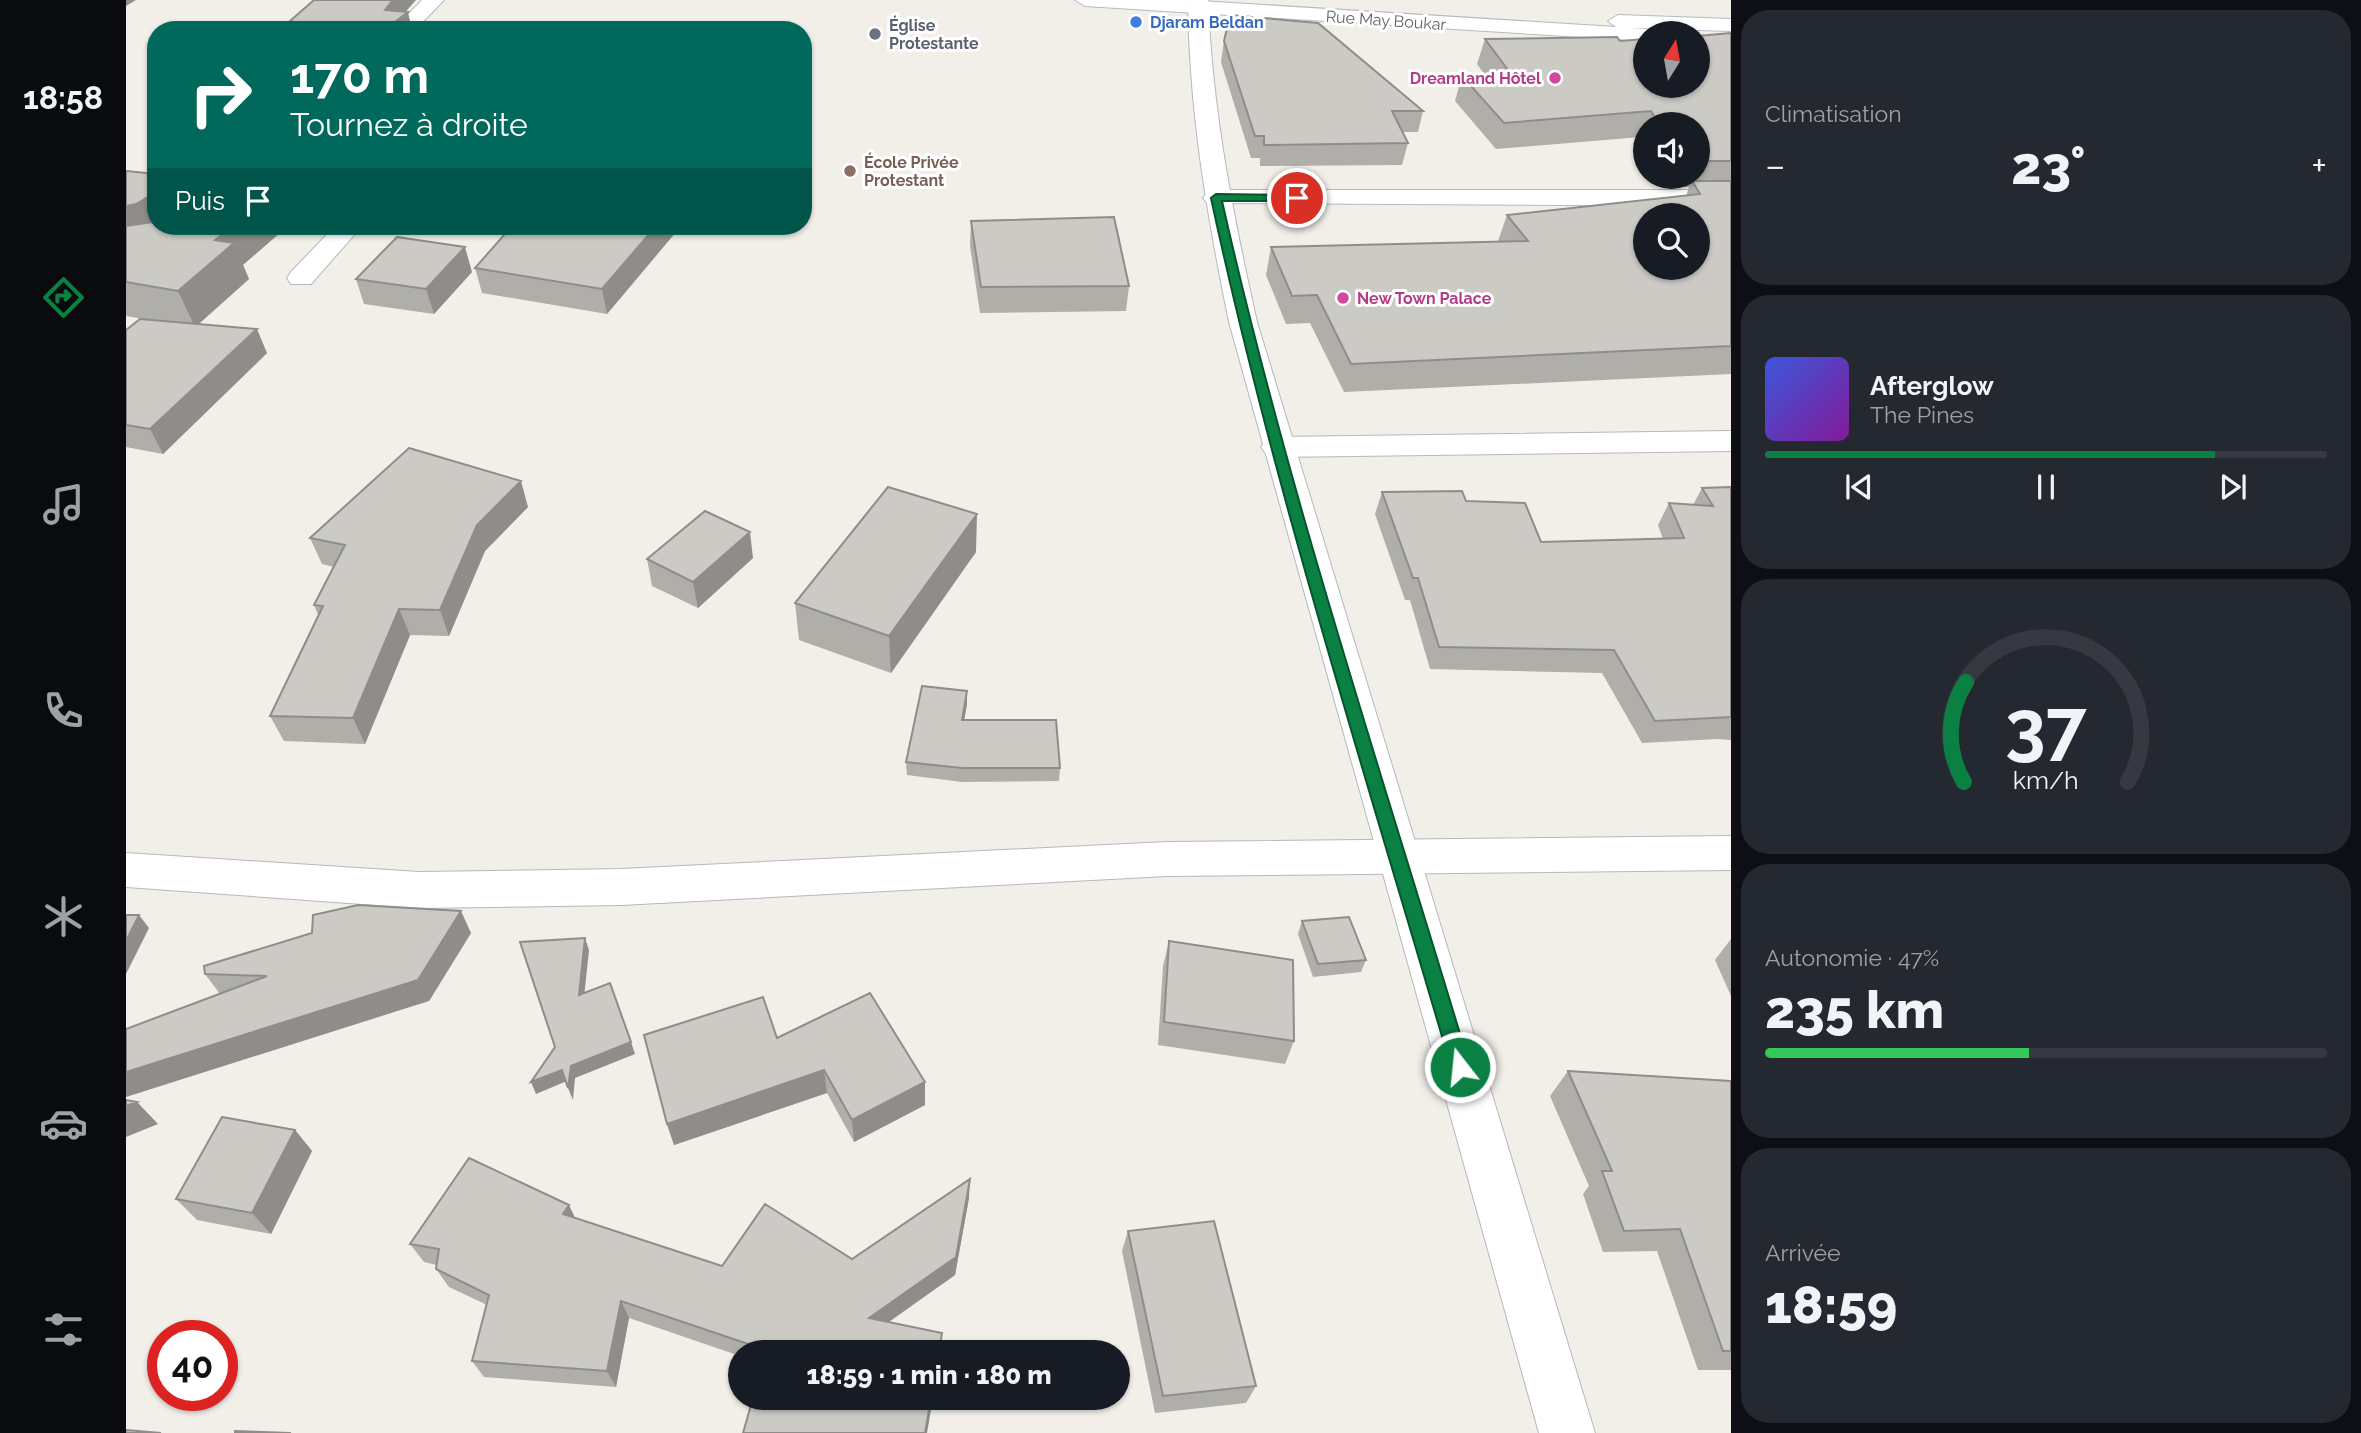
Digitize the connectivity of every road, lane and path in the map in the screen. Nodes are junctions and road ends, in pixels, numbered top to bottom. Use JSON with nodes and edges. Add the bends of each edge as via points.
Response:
{"nodes":[{"id":1,"x":434,"y":0,"type":"edge"},
{"id":2,"x":1085,"y":0,"type":"edge"},
{"id":3,"x":1298,"y":0,"type":"edge"},
{"id":4,"x":1198,"y":4,"type":"edge"},
{"id":5,"x":412,"y":21,"type":"edge"},
{"id":6,"x":1731,"y":25,"type":"edge"},
{"id":7,"x":1633,"y":34,"type":"edge"},
{"id":8,"x":1710,"y":37,"type":"edge"},
{"id":9,"x":1731,"y":38,"type":"edge"},
{"id":10,"x":1216,"y":198,"type":"junction"},
{"id":11,"x":1731,"y":198,"type":"edge"},
{"id":12,"x":341,"y":235,"type":"edge"},
{"id":13,"x":301,"y":278,"type":"dead end"},
{"id":14,"x":1731,"y":441,"type":"edge"},
{"id":15,"x":1277,"y":447,"type":"junction"},
{"id":16,"x":1731,"y":853,"type":"edge"},
{"id":17,"x":1400,"y":858,"type":"junction"},
{"id":18,"x":126,"y":870,"type":"edge"},
{"id":19,"x":1567,"y":1433,"type":"edge"}],
"edges":[{"from":1,"to":5,"type":"street"},
{"from":2,"to":4,"type":"street","name":"Rue May Boukar"},
{"from":3,"to":6,"type":"street","name":"Rue May Boukar"},
{"from":4,"to":7,"type":"street","name":"Rue May Boukar"},
{"from":4,"to":10,"type":"street"},
{"from":8,"to":9,"type":"street"},
{"from":10,"to":11,"type":"street"},
{"from":10,"to":15,"type":"street"},
{"from":12,"to":13,"type":"street"},
{"from":14,"to":15,"type":"street"},
{"from":15,"to":17,"type":"street"},
{"from":16,"to":17,"type":"street"},
{"from":17,"to":18,"type":"street","via":[[1167,859],[621,887],[419,890]]},
{"from":17,"to":19,"type":"street"}]}
